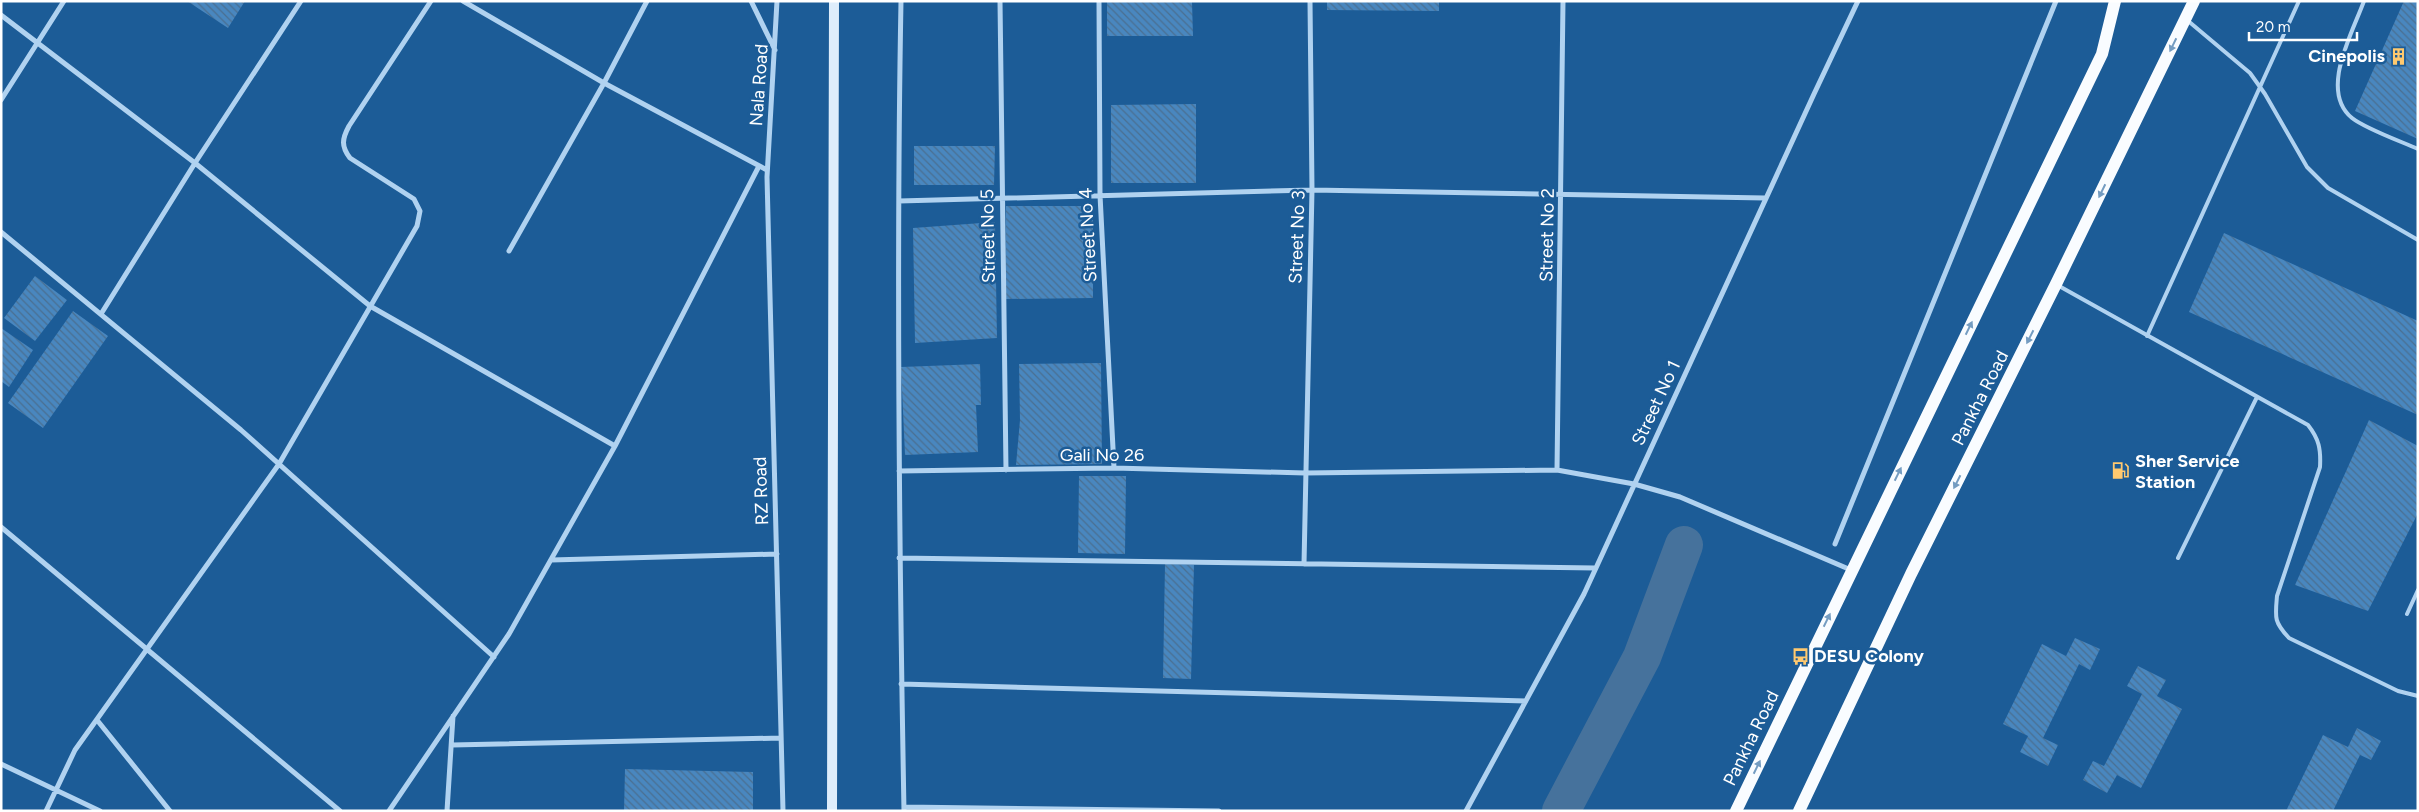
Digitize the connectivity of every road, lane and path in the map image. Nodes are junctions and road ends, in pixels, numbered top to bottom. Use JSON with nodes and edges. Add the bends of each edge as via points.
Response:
{"nodes":[{"id":1,"x":64,"y":1,"type":"edge"},
{"id":2,"x":301,"y":1,"type":"edge"},
{"id":3,"x":431,"y":1,"type":"edge"},
{"id":4,"x":463,"y":1,"type":"edge"},
{"id":5,"x":647,"y":1,"type":"edge"},
{"id":6,"x":751,"y":1,"type":"edge"},
{"id":7,"x":777,"y":1,"type":"edge"},
{"id":8,"x":834,"y":1,"type":"edge"},
{"id":9,"x":901,"y":1,"type":"edge"},
{"id":10,"x":1000,"y":1,"type":"edge"},
{"id":11,"x":1099,"y":1,"type":"edge"},
{"id":12,"x":1310,"y":1,"type":"edge"},
{"id":13,"x":1563,"y":1,"type":"edge"},
{"id":14,"x":1858,"y":1,"type":"edge"},
{"id":15,"x":2056,"y":1,"type":"edge"},
{"id":16,"x":2116,"y":1,"type":"edge"},
{"id":17,"x":2194,"y":1,"type":"edge"},
{"id":18,"x":2299,"y":1,"type":"edge"},
{"id":19,"x":2364,"y":1,"type":"edge"},
{"id":20,"x":1,"y":15,"type":"edge"},
{"id":21,"x":2186,"y":19,"type":"junction"},
{"id":22,"x":38,"y":42,"type":"junction"},
{"id":23,"x":776,"y":51,"type":"junction"},
{"id":24,"x":604,"y":83,"type":"junction"},
{"id":25,"x":2260,"y":87,"type":"junction"},
{"id":26,"x":1,"y":100,"type":"edge"},
{"id":27,"x":2418,"y":149,"type":"edge"},
{"id":28,"x":194,"y":163,"type":"junction"},
{"id":29,"x":759,"y":166,"type":"junction"},
{"id":30,"x":767,"y":170,"type":"junction"},
{"id":31,"x":1312,"y":190,"type":"junction"},
{"id":32,"x":1561,"y":194,"type":"junction"},
{"id":33,"x":1100,"y":195,"type":"junction"},
{"id":34,"x":1002,"y":198,"type":"junction"},
{"id":35,"x":1766,"y":198,"type":"junction"},
{"id":36,"x":898,"y":201,"type":"junction"},
{"id":37,"x":1,"y":232,"type":"edge"},
{"id":38,"x":2418,"y":240,"type":"edge"},
{"id":39,"x":509,"y":251,"type":"dead end"},
{"id":40,"x":2056,"y":284,"type":"junction"},
{"id":41,"x":370,"y":306,"type":"junction"},
{"id":42,"x":101,"y":314,"type":"junction"},
{"id":43,"x":2147,"y":336,"type":"junction"},
{"id":44,"x":2258,"y":397,"type":"junction"},
{"id":45,"x":615,"y":446,"type":"junction"},
{"id":46,"x":279,"y":464,"type":"junction"},
{"id":47,"x":1114,"y":468,"type":"junction"},
{"id":48,"x":1006,"y":470,"type":"junction"},
{"id":49,"x":1557,"y":470,"type":"junction"},
{"id":50,"x":898,"y":471,"type":"junction"},
{"id":51,"x":1305,"y":473,"type":"junction"},
{"id":52,"x":1634,"y":484,"type":"junction"},
{"id":53,"x":1,"y":527,"type":"edge"},
{"id":54,"x":1835,"y":544,"type":"dead end"},
{"id":55,"x":777,"y":554,"type":"junction"},
{"id":56,"x":899,"y":558,"type":"junction"},
{"id":57,"x":2178,"y":558,"type":"dead end"},
{"id":58,"x":551,"y":560,"type":"junction"},
{"id":59,"x":1304,"y":564,"type":"junction"},
{"id":60,"x":1595,"y":568,"type":"junction"},
{"id":61,"x":1851,"y":570,"type":"junction"},
{"id":62,"x":2418,"y":590,"type":"edge"},
{"id":63,"x":2407,"y":614,"type":"dead end"},
{"id":64,"x":146,"y":650,"type":"junction"},
{"id":65,"x":494,"y":657,"type":"junction"},
{"id":66,"x":901,"y":684,"type":"junction"},
{"id":67,"x":2418,"y":696,"type":"edge"},
{"id":68,"x":1526,"y":702,"type":"junction"},
{"id":69,"x":454,"y":715,"type":"junction"},
{"id":70,"x":97,"y":720,"type":"junction"},
{"id":71,"x":781,"y":738,"type":"junction"},
{"id":72,"x":452,"y":745,"type":"junction"},
{"id":73,"x":1,"y":764,"type":"edge"},
{"id":74,"x":57,"y":788,"type":"junction"},
{"id":75,"x":904,"y":809,"type":"edge"},
{"id":76,"x":46,"y":811,"type":"edge"},
{"id":77,"x":100,"y":811,"type":"edge"},
{"id":78,"x":170,"y":811,"type":"edge"},
{"id":79,"x":340,"y":811,"type":"edge"},
{"id":80,"x":389,"y":811,"type":"edge"},
{"id":81,"x":447,"y":811,"type":"edge"},
{"id":82,"x":783,"y":811,"type":"edge"},
{"id":83,"x":832,"y":811,"type":"edge"},
{"id":84,"x":1218,"y":811,"type":"edge"},
{"id":85,"x":1466,"y":811,"type":"edge"},
{"id":86,"x":1736,"y":811,"type":"edge"},
{"id":87,"x":1799,"y":811,"type":"edge"}],
"edges":[{"from":1,"to":22,"type":"street"},
{"from":2,"to":28,"type":"street"},
{"from":3,"to":41,"type":"street","via":[[343,138],[343,148],[350,158],[414,199],[420,211],[417,226]]},
{"from":4,"to":24,"type":"street"},
{"from":5,"to":24,"type":"street"},
{"from":6,"to":23,"type":"street"},
{"from":7,"to":23,"type":"street","name":"Nala Road"},
{"from":8,"to":83,"type":"street"},
{"from":9,"to":36,"type":"street"},
{"from":10,"to":34,"type":"street","name":"Street No 5"},
{"from":11,"to":33,"type":"street","name":"Street No 4"},
{"from":12,"to":31,"type":"street","name":"Street No 3"},
{"from":13,"to":32,"type":"street","name":"Street No 2"},
{"from":14,"to":35,"type":"street","name":"Street No 1"},
{"from":15,"to":54,"type":"street"},
{"from":61,"to":16,"type":"main road","name":"Pankha Road","one_way":true,"via":[[2102,54]]},
{"from":17,"to":21,"type":"main road","name":"Pankha Road"},
{"from":18,"to":25,"type":"lane"},
{"from":19,"to":27,"type":"lane","via":[[2337,75],[2337,98],[2353,119]]},
{"from":20,"to":22,"type":"street"},
{"from":21,"to":25,"type":"lane","via":[[2250,73]]},
{"from":21,"to":40,"type":"main road","name":"Pankha Road","one_way":true},
{"from":22,"to":26,"type":"street"},
{"from":22,"to":28,"type":"street"},
{"from":23,"to":30,"type":"street","name":"Nala Road"},
{"from":24,"to":29,"type":"street"},
{"from":24,"to":39,"type":"street"},
{"from":25,"to":38,"type":"lane","via":[[2307,167],[2328,188]]},
{"from":25,"to":43,"type":"lane"},
{"from":28,"to":41,"type":"street"},
{"from":28,"to":42,"type":"street"},
{"from":29,"to":30,"type":"street"},
{"from":29,"to":45,"type":"street"},
{"from":30,"to":55,"type":"street","name":"RZ Road"},
{"from":31,"to":32,"type":"street"},
{"from":31,"to":33,"type":"street"},
{"from":31,"to":51,"type":"street","name":"Street No 3"},
{"from":32,"to":35,"type":"street"},
{"from":32,"to":49,"type":"street","name":"Street No 2"},
{"from":33,"to":34,"type":"street"},
{"from":33,"to":47,"type":"street","name":"Street No 4"},
{"from":34,"to":36,"type":"street"},
{"from":34,"to":48,"type":"street","name":"Street No 5"},
{"from":35,"to":52,"type":"street","name":"Street No 1"},
{"from":36,"to":50,"type":"street"},
{"from":37,"to":42,"type":"street"},
{"from":40,"to":43,"type":"lane"},
{"from":40,"to":87,"type":"main road","name":"Pankha Road","one_way":true,"via":[[1911,574]]},
{"from":41,"to":45,"type":"street"},
{"from":41,"to":46,"type":"street"},
{"from":42,"to":46,"type":"street"},
{"from":43,"to":44,"type":"lane"},
{"from":44,"to":57,"type":"lane"},
{"from":44,"to":67,"type":"lane","via":[[2308,425],[2318,437],[2321,452],[2320,466],[2277,596],[2278,625],[2289,638],[2398,691]]},
{"from":45,"to":58,"type":"street"},
{"from":46,"to":64,"type":"street"},
{"from":46,"to":65,"type":"street"},
{"from":47,"to":48,"type":"street","name":"Gali No 26"},
{"from":47,"to":51,"type":"street","name":"Gali No 26"},
{"from":48,"to":50,"type":"street","name":"Gali No 26"},
{"from":49,"to":51,"type":"street"},
{"from":49,"to":52,"type":"street"},
{"from":50,"to":56,"type":"street"},
{"from":51,"to":59,"type":"street","name":"Street No 3"},
{"from":52,"to":60,"type":"street","name":"Street No 1"},
{"from":52,"to":61,"type":"street","via":[[1680,497]]},
{"from":53,"to":64,"type":"street"},
{"from":55,"to":58,"type":"street"},
{"from":55,"to":71,"type":"street","name":"RZ Road"},
{"from":56,"to":59,"type":"street"},
{"from":56,"to":66,"type":"street"},
{"from":58,"to":65,"type":"street"},
{"from":59,"to":60,"type":"street"},
{"from":60,"to":68,"type":"street","name":"Street No 1"},
{"from":86,"to":61,"type":"main road","name":"Pankha Road","one_way":true},
{"from":62,"to":63,"type":"lane"},
{"from":64,"to":70,"type":"street"},
{"from":64,"to":79,"type":"street"},
{"from":65,"to":69,"type":"street"},
{"from":66,"to":68,"type":"street"},
{"from":66,"to":75,"type":"street"},
{"from":68,"to":85,"type":"street","name":"Street No 1"},
{"from":69,"to":72,"type":"street"},
{"from":69,"to":80,"type":"street"},
{"from":70,"to":74,"type":"street","via":[[75,750]]},
{"from":70,"to":78,"type":"street"},
{"from":71,"to":72,"type":"street"},
{"from":71,"to":82,"type":"street","name":"RZ Road"},
{"from":72,"to":81,"type":"street"},
{"from":73,"to":74,"type":"street"},
{"from":74,"to":76,"type":"street"},
{"from":74,"to":77,"type":"street"},
{"from":75,"to":84,"type":"street"}]}
